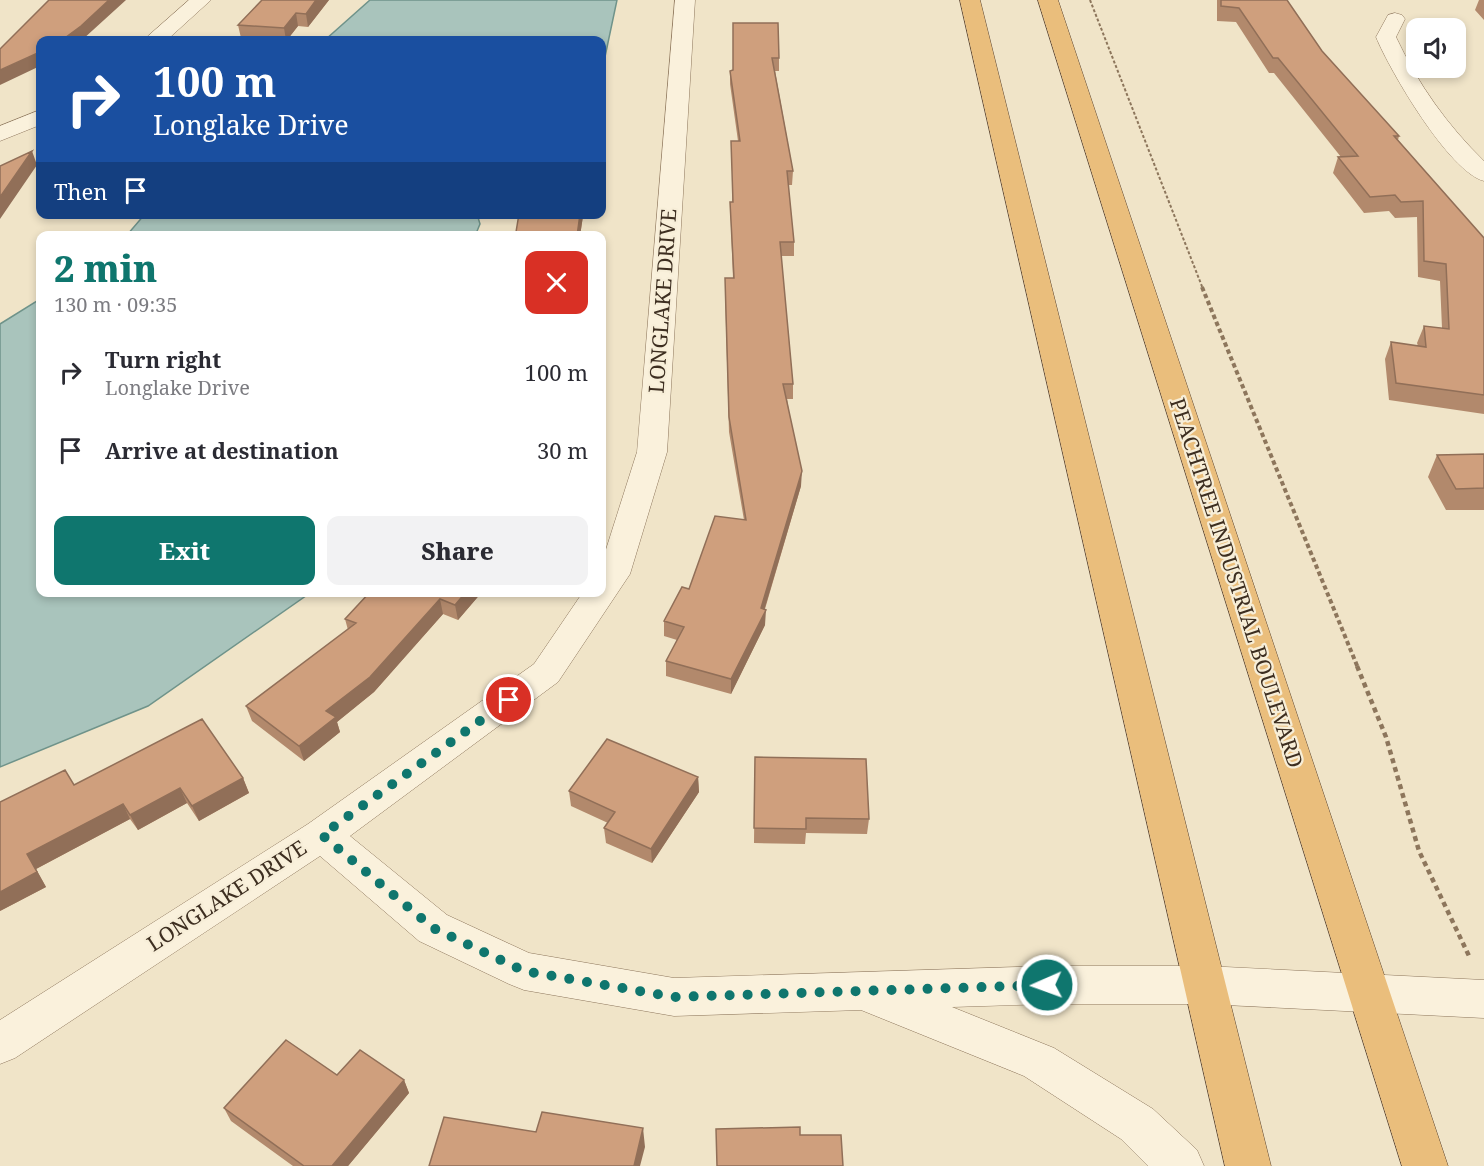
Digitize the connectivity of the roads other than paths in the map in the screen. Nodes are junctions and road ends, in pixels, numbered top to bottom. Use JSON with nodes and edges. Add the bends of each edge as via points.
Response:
{"nodes":[{"id":1,"x":201,"y":0,"type":"edge"},
{"id":2,"x":685,"y":0,"type":"edge"},
{"id":3,"x":970,"y":0,"type":"edge"},
{"id":4,"x":1048,"y":0,"type":"edge"},
{"id":5,"x":1395,"y":19,"type":"dead end"},
{"id":6,"x":160,"y":36,"type":"edge"},
{"id":7,"x":36,"y":119,"type":"edge"},
{"id":8,"x":0,"y":134,"type":"edge"},
{"id":9,"x":1484,"y":174,"type":"edge"},
{"id":10,"x":606,"y":585,"type":"edge"},
{"id":11,"x":598,"y":597,"type":"edge"},
{"id":12,"x":322,"y":835,"type":"junction"},
{"id":13,"x":1479,"y":983,"type":"edge"},
{"id":14,"x":1205,"y":985,"type":"junction"},
{"id":15,"x":862,"y":991,"type":"junction"},
{"id":16,"x":1368,"y":993,"type":"junction"},
{"id":17,"x":0,"y":1044,"type":"edge"},
{"id":18,"x":1181,"y":1166,"type":"edge"},
{"id":19,"x":1248,"y":1166,"type":"edge"},
{"id":20,"x":1425,"y":1166,"type":"edge"}],
"edges":[{"from":1,"to":6,"type":"street"},
{"from":2,"to":10,"type":"street","name":"LONGLAKE DRIVE","via":[[652,452],[614,574]]},
{"from":3,"to":14,"type":"highway"},
{"from":4,"to":16,"type":"highway","name":"PEACHTREE INDUSTRIAL BOULEVARD"},
{"from":5,"to":9,"type":"street","via":[[1386,37],[1395,60],[1460,151]]},
{"from":7,"to":8,"type":"street"},
{"from":11,"to":12,"type":"street","name":"LONGLAKE DRIVE","via":[[546,673]]},
{"from":12,"to":15,"type":"street","via":[[433,928],[524,971],[674,997]]},
{"from":12,"to":17,"type":"street","name":"LONGLAKE DRIVE"},
{"from":13,"to":16,"type":"street"},
{"from":14,"to":15,"type":"street"},
{"from":14,"to":16,"type":"street"},
{"from":14,"to":19,"type":"highway"},
{"from":15,"to":18,"type":"street","via":[[1039,1062],[1137,1124]]},
{"from":16,"to":20,"type":"highway","name":"PEACHTREE INDUSTRIAL BOULEVARD"}]}
